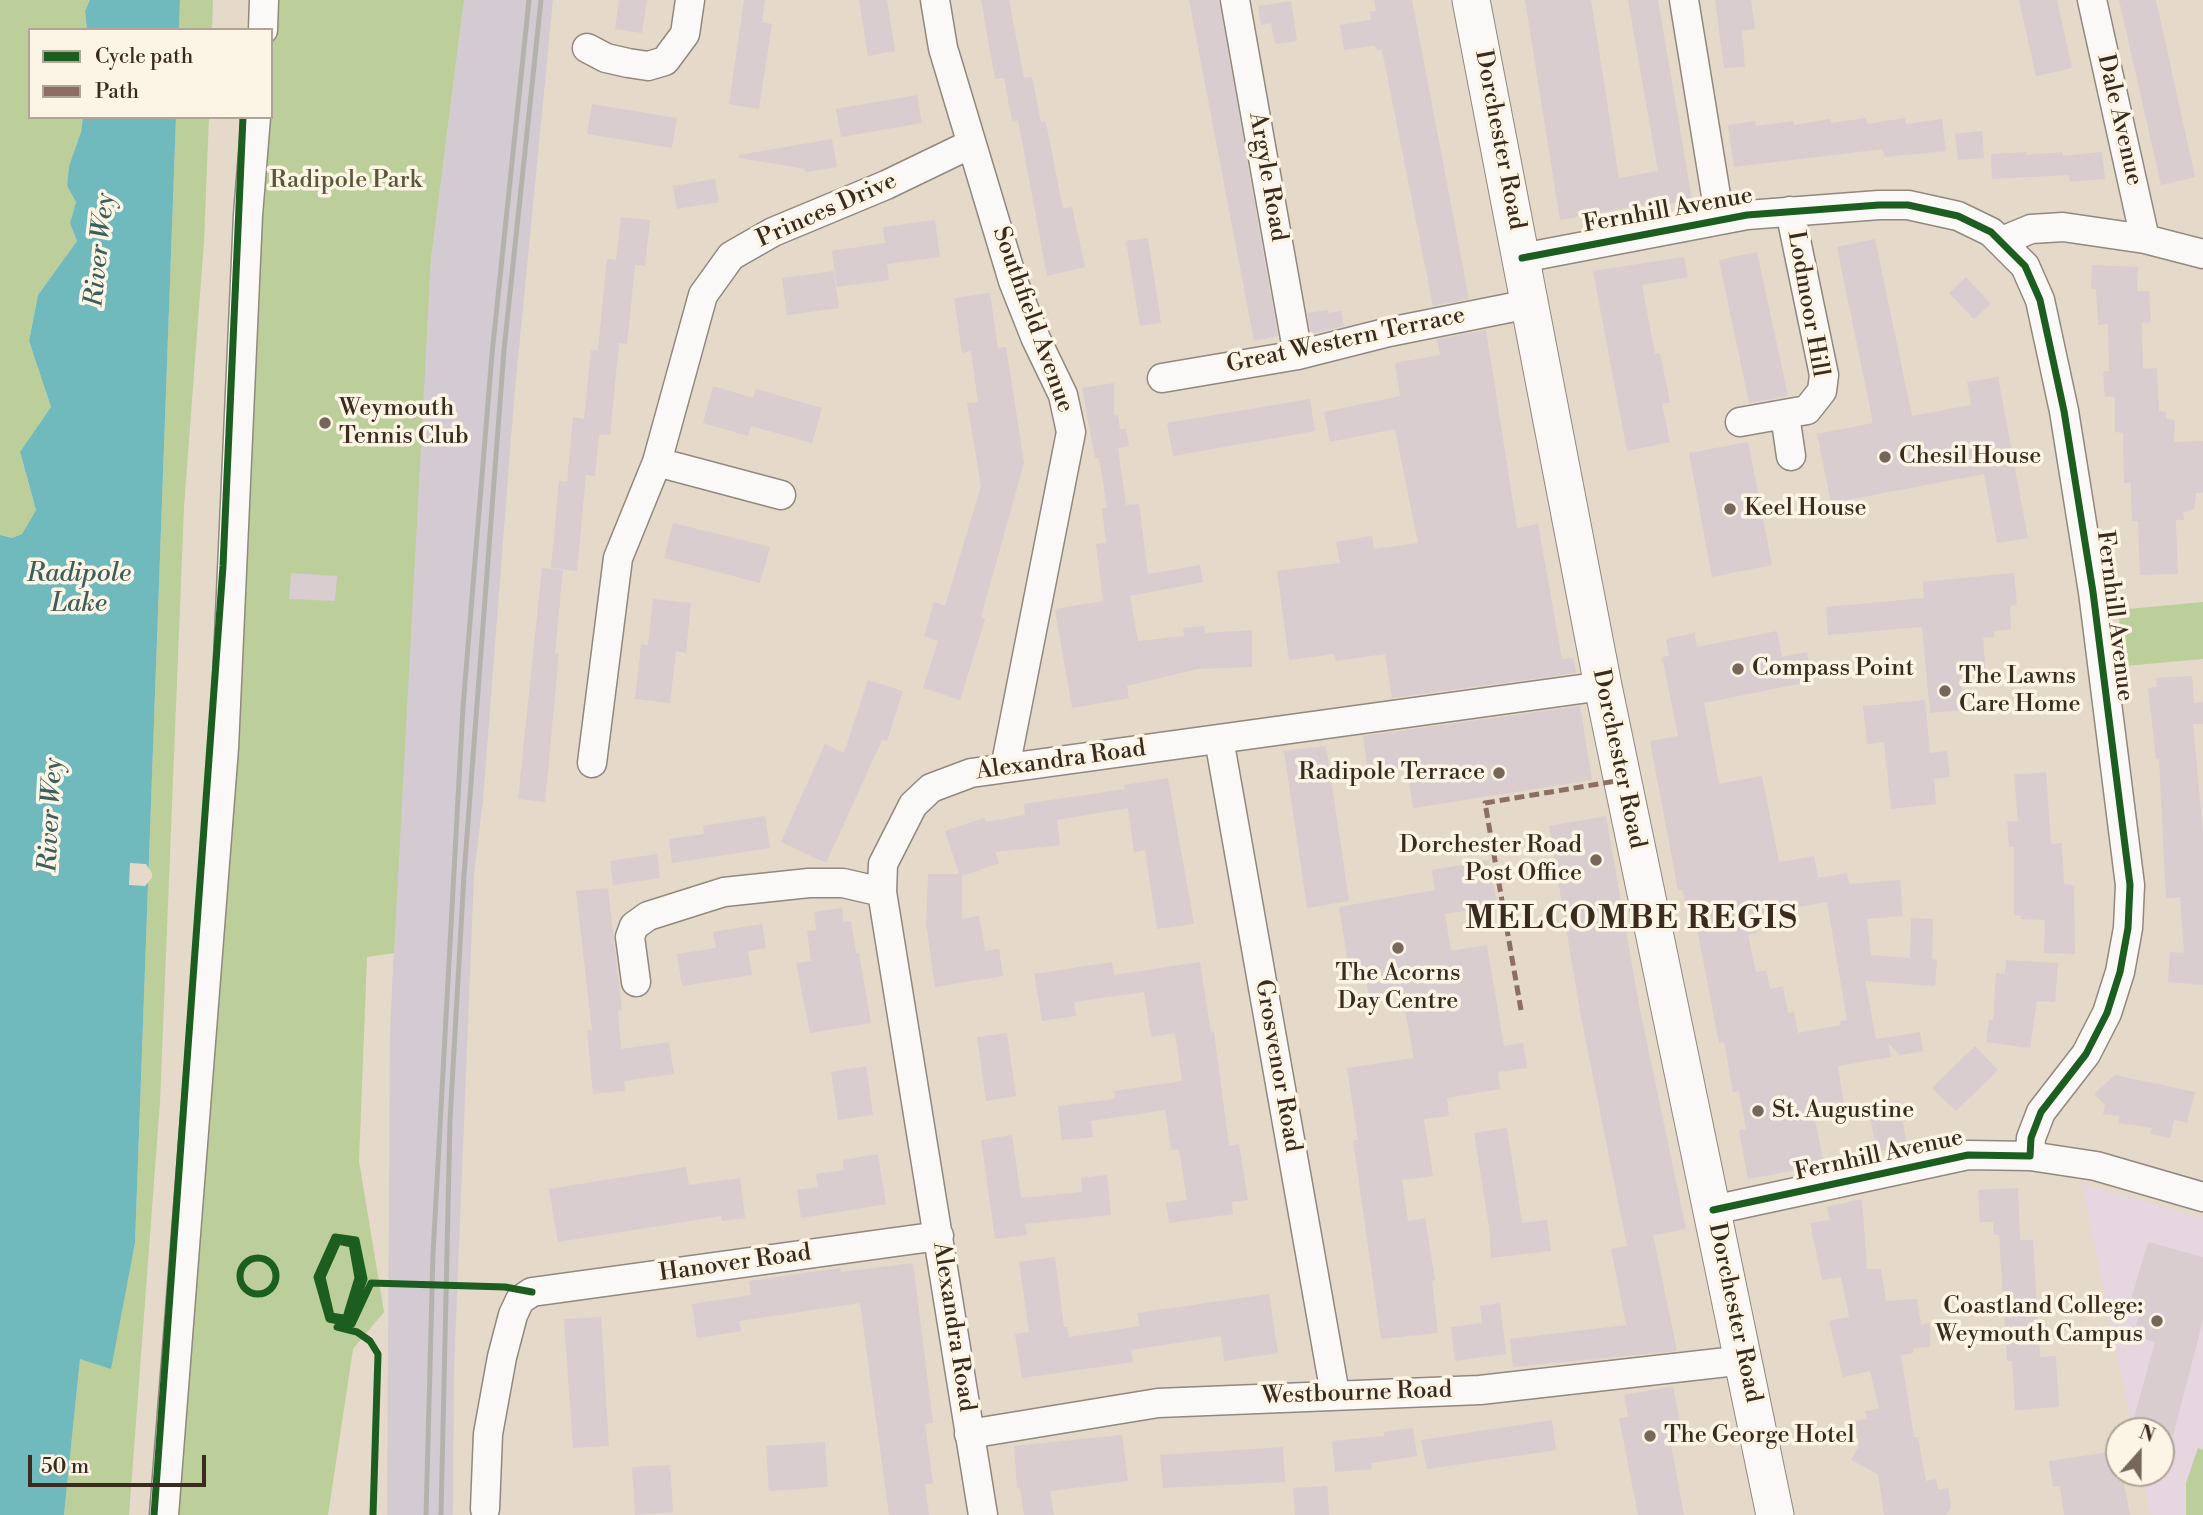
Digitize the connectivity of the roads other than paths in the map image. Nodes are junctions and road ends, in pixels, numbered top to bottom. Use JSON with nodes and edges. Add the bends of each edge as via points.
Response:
{"nodes":[{"id":1,"x":264,"y":0,"type":"edge"},
{"id":2,"x":690,"y":0,"type":"edge"},
{"id":3,"x":935,"y":0,"type":"edge"},
{"id":4,"x":1235,"y":0,"type":"edge"},
{"id":5,"x":1471,"y":0,"type":"edge"},
{"id":6,"x":1684,"y":0,"type":"edge"},
{"id":7,"x":2092,"y":0,"type":"edge"},
{"id":8,"x":263,"y":28,"type":"edge"},
{"id":9,"x":587,"y":48,"type":"dead end"},
{"id":10,"x":256,"y":119,"type":"edge"},
{"id":11,"x":971,"y":144,"type":"junction"},
{"id":12,"x":1790,"y":211,"type":"junction"},
{"id":13,"x":1720,"y":220,"type":"junction"},
{"id":14,"x":2146,"y":239,"type":"junction"},
{"id":15,"x":2002,"y":241,"type":"junction"},
{"id":16,"x":2203,"y":254,"type":"edge"},
{"id":17,"x":1522,"y":258,"type":"junction"},
{"id":18,"x":1529,"y":304,"type":"junction"},
{"id":19,"x":1298,"y":355,"type":"junction"},
{"id":20,"x":1162,"y":378,"type":"dead end"},
{"id":21,"x":1785,"y":415,"type":"junction"},
{"id":22,"x":1740,"y":422,"type":"dead end"},
{"id":23,"x":1791,"y":456,"type":"dead end"},
{"id":24,"x":657,"y":462,"type":"junction"},
{"id":25,"x":781,"y":495,"type":"dead end"},
{"id":26,"x":1603,"y":686,"type":"junction"},
{"id":27,"x":1219,"y":739,"type":"junction"},
{"id":28,"x":592,"y":763,"type":"dead end"},
{"id":29,"x":1005,"y":768,"type":"junction"},
{"id":30,"x":882,"y":892,"type":"junction"},
{"id":31,"x":636,"y":982,"type":"dead end"},
{"id":32,"x":2030,"y":1156,"type":"junction"},
{"id":33,"x":2203,"y":1197,"type":"edge"},
{"id":34,"x":1713,"y":1210,"type":"junction"},
{"id":35,"x":939,"y":1236,"type":"junction"},
{"id":36,"x":1745,"y":1360,"type":"junction"},
{"id":37,"x":1335,"y":1394,"type":"junction"},
{"id":38,"x":969,"y":1434,"type":"junction"},
{"id":39,"x":485,"y":1508,"type":"dead end"},
{"id":40,"x":164,"y":1515,"type":"edge"},
{"id":41,"x":984,"y":1515,"type":"edge"},
{"id":42,"x":1775,"y":1515,"type":"edge"}],
"edges":[{"from":1,"to":8,"type":"street"},
{"from":2,"to":9,"type":"street","via":[[685,34],[665,61],[648,66],[628,64]]},
{"from":3,"to":11,"type":"street","name":"Southfield Avenue","via":[[943,48]]},
{"from":4,"to":19,"type":"street","name":"Argyle Road"},
{"from":5,"to":17,"type":"main road","name":"Dorchester Road"},
{"from":6,"to":13,"type":"street"},
{"from":7,"to":14,"type":"street","name":"Dale Avenue"},
{"from":10,"to":40,"type":"street","via":[[224,748]]},
{"from":11,"to":24,"type":"street","name":"Princes Drive","via":[[773,232],[731,257],[703,295]]},
{"from":11,"to":29,"type":"street","name":"Southfield Avenue","via":[[1013,281],[1063,395],[1071,432]]},
{"from":12,"to":13,"type":"street","name":"Fernhill Avenue"},
{"from":12,"to":15,"type":"street","name":"Fernhill Avenue","via":[[1908,205],[1958,216]]},
{"from":12,"to":21,"type":"street","name":"Lodmoor Hill","via":[[1824,383],[1807,410]]},
{"from":13,"to":17,"type":"street","name":"Fernhill Avenue"},
{"from":14,"to":15,"type":"street","via":[[2053,227],[2031,229]]},
{"from":14,"to":16,"type":"street"},
{"from":15,"to":32,"type":"street","name":"Fernhill Avenue","via":[[2025,266],[2037,291],[2064,411],[2093,592],[2130,885],[2128,928],[2107,1013],[2086,1054],[2041,1112]]},
{"from":17,"to":18,"type":"main road","name":"Dorchester Road"},
{"from":18,"to":19,"type":"street","name":"Great Western Terrace"},
{"from":18,"to":26,"type":"main road","name":"Dorchester Road"},
{"from":19,"to":20,"type":"street","name":"Great Western Terrace"},
{"from":21,"to":22,"type":"street","name":"Lodmoor Hill"},
{"from":21,"to":23,"type":"street"},
{"from":24,"to":25,"type":"street"},
{"from":24,"to":28,"type":"street","name":"Princes Drive","via":[[618,558]]},
{"from":26,"to":27,"type":"street","name":"Alexandra Road"},
{"from":26,"to":34,"type":"main road","name":"Dorchester Road"},
{"from":27,"to":29,"type":"street","name":"Alexandra Road"},
{"from":27,"to":37,"type":"street","name":"Grosvenor Road"},
{"from":29,"to":30,"type":"street","name":"Alexandra Road","via":[[971,773],[931,788],[913,805],[883,864]]},
{"from":30,"to":31,"type":"street","via":[[843,883],[724,892],[648,916],[634,926],[629,937]]},
{"from":30,"to":35,"type":"street","name":"Alexandra Road"},
{"from":32,"to":33,"type":"street","via":[[2096,1166]]},
{"from":32,"to":34,"type":"street","name":"Fernhill Avenue","via":[[1968,1155]]},
{"from":34,"to":36,"type":"main road","name":"Dorchester Road"},
{"from":35,"to":38,"type":"street","name":"Alexandra Road"},
{"from":35,"to":39,"type":"street","name":"Hanover Road","via":[[532,1292],[520,1300],[513,1315],[502,1357],[488,1434]]},
{"from":36,"to":37,"type":"street","name":"Westbourne Road","via":[[1480,1390]]},
{"from":36,"to":42,"type":"main road","name":"Dorchester Road"},
{"from":37,"to":38,"type":"street","name":"Westbourne Road","via":[[1158,1403]]},
{"from":38,"to":41,"type":"street","name":"Alexandra Road"}]}
